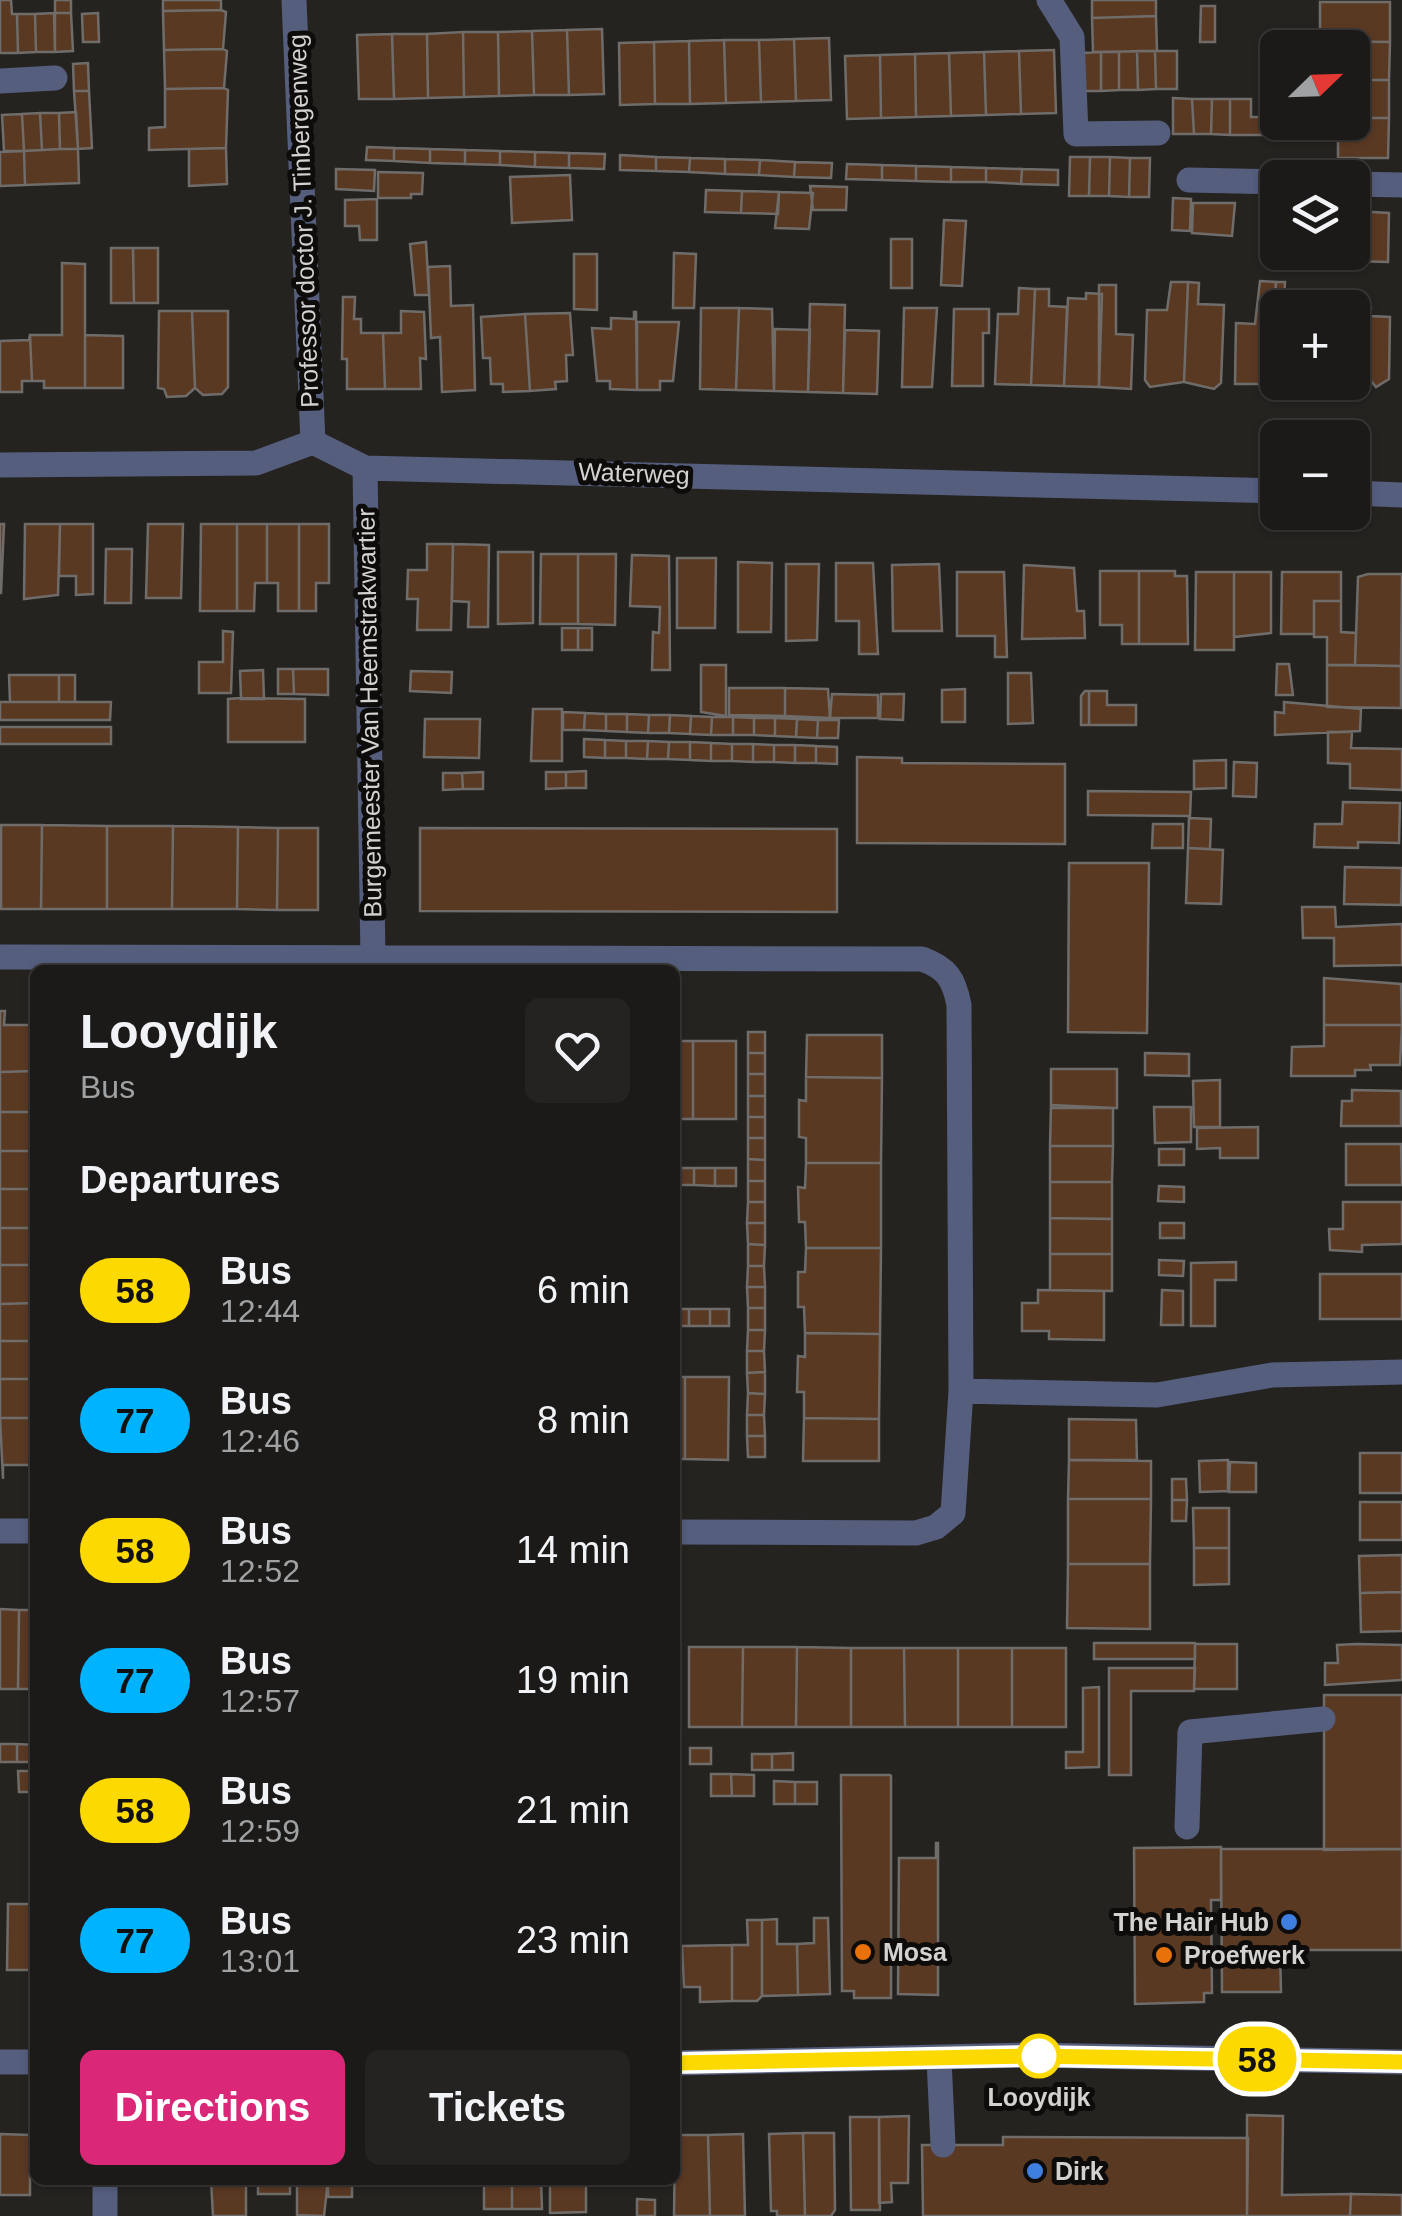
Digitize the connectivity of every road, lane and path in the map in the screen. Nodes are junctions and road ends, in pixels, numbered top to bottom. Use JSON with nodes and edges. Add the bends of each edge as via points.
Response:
{"nodes":[{"id":1,"x":294,"y":0,"type":"edge"},
{"id":2,"x":1049,"y":0,"type":"edge"},
{"id":3,"x":55,"y":78,"type":"dead end"},
{"id":4,"x":0,"y":80,"type":"edge"},
{"id":5,"x":1158,"y":133,"type":"dead end"},
{"id":6,"x":1189,"y":180,"type":"dead end"},
{"id":7,"x":1260,"y":182,"type":"edge"},
{"id":8,"x":1370,"y":184,"type":"edge"},
{"id":9,"x":1402,"y":185,"type":"edge"},
{"id":10,"x":313,"y":442,"type":"junction"},
{"id":11,"x":0,"y":465,"type":"edge"},
{"id":12,"x":366,"y":468,"type":"junction"},
{"id":13,"x":1260,"y":491,"type":"edge"},
{"id":14,"x":1370,"y":494,"type":"edge"},
{"id":15,"x":1402,"y":495,"type":"edge"},
{"id":16,"x":0,"y":957,"type":"edge"},
{"id":17,"x":373,"y":958,"type":"junction"},
{"id":18,"x":1402,"y":1372,"type":"edge"},
{"id":19,"x":960,"y":1391,"type":"junction"},
{"id":20,"x":0,"y":1531,"type":"edge"},
{"id":21,"x":30,"y":1531,"type":"edge"},
{"id":22,"x":680,"y":1532,"type":"edge"},
{"id":23,"x":1323,"y":1719,"type":"dead end"},
{"id":24,"x":1188,"y":1828,"type":"dead end"},
{"id":25,"x":939,"y":2059,"type":"junction"},
{"id":26,"x":0,"y":2062,"type":"edge"},
{"id":27,"x":30,"y":2062,"type":"edge"},
{"id":28,"x":1402,"y":2062,"type":"edge"},
{"id":29,"x":680,"y":2063,"type":"edge"},
{"id":30,"x":943,"y":2145,"type":"dead end"},
{"id":31,"x":105,"y":2185,"type":"edge"},
{"id":32,"x":105,"y":2216,"type":"edge"}],
"edges":[{"from":1,"to":10,"type":"street","name":"Professor doctor J. Tinbergenweg"},
{"from":2,"to":5,"type":"street","via":[[1072,37],[1076,134]]},
{"from":3,"to":4,"type":"street"},
{"from":6,"to":7,"type":"street"},
{"from":8,"to":9,"type":"street"},
{"from":10,"to":11,"type":"street","via":[[256,463]]},
{"from":10,"to":12,"type":"street","name":"Waterweg"},
{"from":12,"to":13,"type":"street","name":"Waterweg"},
{"from":12,"to":17,"type":"street","name":"Burgemeester Van Heemstrakwartier"},
{"from":14,"to":15,"type":"street"},
{"from":16,"to":17,"type":"street"},
{"from":17,"to":19,"type":"street","via":[[922,959],[942,966],[959,1005]]},
{"from":18,"to":19,"type":"street","via":[[1272,1375],[1157,1396]]},
{"from":19,"to":22,"type":"street","via":[[952,1512],[936,1527]]},
{"from":20,"to":21,"type":"street"},
{"from":23,"to":24,"type":"street","via":[[1190,1732]]},
{"from":25,"to":28,"type":"street"},
{"from":25,"to":29,"type":"street"},
{"from":25,"to":30,"type":"street"},
{"from":26,"to":27,"type":"street"},
{"from":31,"to":32,"type":"street"}]}
